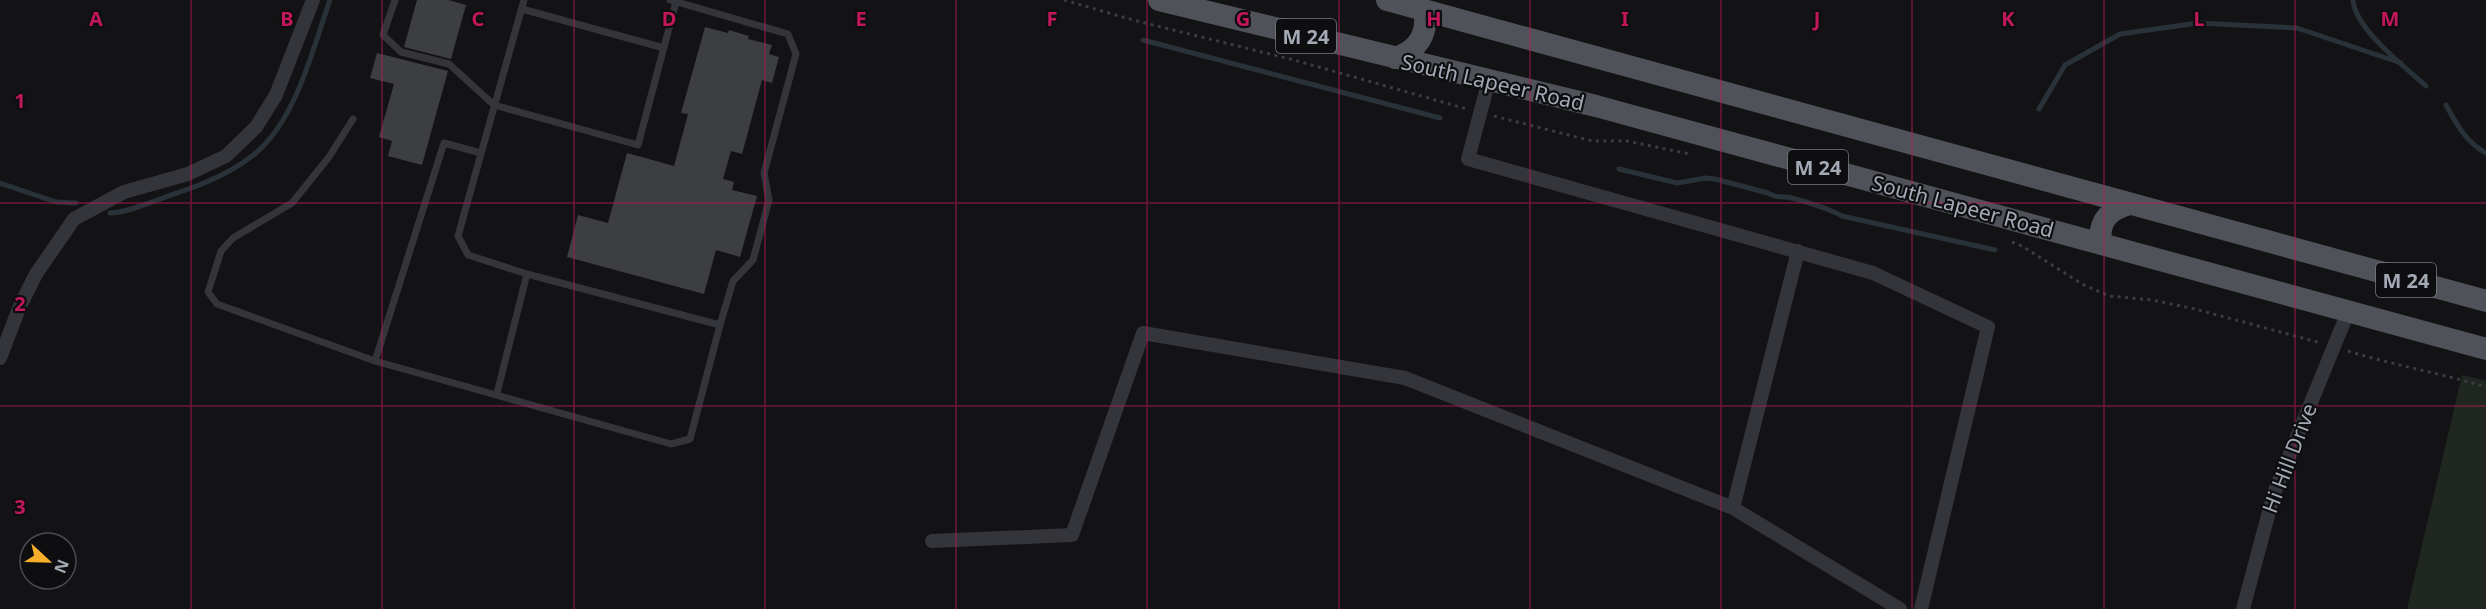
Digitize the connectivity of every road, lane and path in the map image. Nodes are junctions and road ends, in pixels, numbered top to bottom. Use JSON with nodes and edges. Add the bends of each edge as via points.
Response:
{"nodes":[{"id":1,"x":313,"y":0,"type":"edge"},
{"id":2,"x":395,"y":0,"type":"edge"},
{"id":3,"x":524,"y":0,"type":"edge"},
{"id":4,"x":1064,"y":0,"type":"edge"},
{"id":5,"x":1159,"y":0,"type":"edge"},
{"id":6,"x":1387,"y":0,"type":"edge"},
{"id":7,"x":673,"y":1,"type":"edge"},
{"id":8,"x":522,"y":9,"type":"junction"},
{"id":9,"x":1424,"y":10,"type":"junction"},
{"id":10,"x":664,"y":48,"type":"junction"},
{"id":11,"x":1395,"y":58,"type":"junction"},
{"id":12,"x":1489,"y":80,"type":"junction"},
{"id":13,"x":494,"y":105,"type":"junction"},
{"id":14,"x":1481,"y":113,"type":"junction"},
{"id":15,"x":353,"y":119,"type":"dead end"},
{"id":16,"x":481,"y":153,"type":"junction"},
{"id":17,"x":1690,"y":154,"type":"dead end"},
{"id":18,"x":2130,"y":204,"type":"junction"},
{"id":19,"x":2002,"y":239,"type":"dead end"},
{"id":20,"x":2101,"y":244,"type":"junction"},
{"id":21,"x":1798,"y":251,"type":"junction"},
{"id":22,"x":527,"y":274,"type":"junction"},
{"id":23,"x":2486,"y":301,"type":"edge"},
{"id":24,"x":2348,"y":312,"type":"junction"},
{"id":25,"x":720,"y":325,"type":"junction"},
{"id":26,"x":2319,"y":343,"type":"dead end"},
{"id":27,"x":2486,"y":349,"type":"edge"},
{"id":28,"x":2349,"y":351,"type":"dead end"},
{"id":29,"x":0,"y":358,"type":"edge"},
{"id":30,"x":375,"y":361,"type":"junction"},
{"id":31,"x":2486,"y":387,"type":"edge"},
{"id":32,"x":497,"y":393,"type":"junction"},
{"id":33,"x":1733,"y":508,"type":"junction"},
{"id":34,"x":932,"y":541,"type":"dead end"},
{"id":35,"x":1900,"y":609,"type":"edge"},
{"id":36,"x":1921,"y":609,"type":"edge"},
{"id":37,"x":2243,"y":609,"type":"edge"}],
"edges":[{"from":1,"to":29,"type":"street","via":[[276,94],[256,127],[226,156],[188,174],[124,192],[74,219],[36,274]]},
{"from":2,"to":13,"type":"lane","via":[[383,35],[401,51],[449,64]]},
{"from":3,"to":8,"type":"lane"},
{"from":4,"to":14,"type":"path"},
{"from":5,"to":11,"type":"main road","name":"South Lapeer Road","number":"M 24"},
{"from":6,"to":9,"type":"main road","number":"M 24"},
{"from":7,"to":10,"type":"lane"},
{"from":7,"to":25,"type":"lane","via":[[788,34],[796,54],[764,173],[769,200],[753,260],[733,281]]},
{"from":8,"to":10,"type":"lane"},
{"from":8,"to":13,"type":"lane"},
{"from":9,"to":11,"type":"main road","via":[[1421,40],[1414,50]]},
{"from":9,"to":18,"type":"main road","number":"M 24"},
{"from":10,"to":13,"type":"lane","via":[[638,145]]},
{"from":11,"to":12,"type":"main road","name":"South Lapeer Road","number":"M 24"},
{"from":12,"to":14,"type":"street"},
{"from":12,"to":20,"type":"main road","name":"South Lapeer Road","number":"M 24"},
{"from":13,"to":16,"type":"lane"},
{"from":14,"to":17,"type":"path","via":[[1592,141],[1627,141]]},
{"from":14,"to":21,"type":"street","via":[[1468,159]]},
{"from":15,"to":30,"type":"lane","via":[[292,203],[233,238],[221,251],[208,292],[217,304]]},
{"from":16,"to":22,"type":"lane","via":[[458,236],[468,255]]},
{"from":16,"to":30,"type":"lane","via":[[444,143]]},
{"from":18,"to":20,"type":"main road","via":[[2110,212],[2103,220]]},
{"from":18,"to":23,"type":"main road","number":"M 24"},
{"from":19,"to":26,"type":"path","via":[[2022,246],[2082,284],[2109,296],[2195,309]]},
{"from":20,"to":24,"type":"main road","name":"South Lapeer Road","number":"M 24"},
{"from":21,"to":33,"type":"street"},
{"from":21,"to":36,"type":"street","via":[[1873,273],[1988,327]]},
{"from":22,"to":25,"type":"lane"},
{"from":22,"to":32,"type":"lane"},
{"from":24,"to":27,"type":"main road","name":"South Lapeer Road","number":"M 24"},
{"from":24,"to":37,"type":"street","name":"Hi Hill Drive","via":[[2274,493]]},
{"from":25,"to":32,"type":"lane","via":[[690,439],[671,444]]},
{"from":28,"to":31,"type":"path"},
{"from":30,"to":32,"type":"lane"},
{"from":33,"to":34,"type":"street","via":[[1405,378],[1143,333],[1072,535]]},
{"from":33,"to":35,"type":"street"}]}
